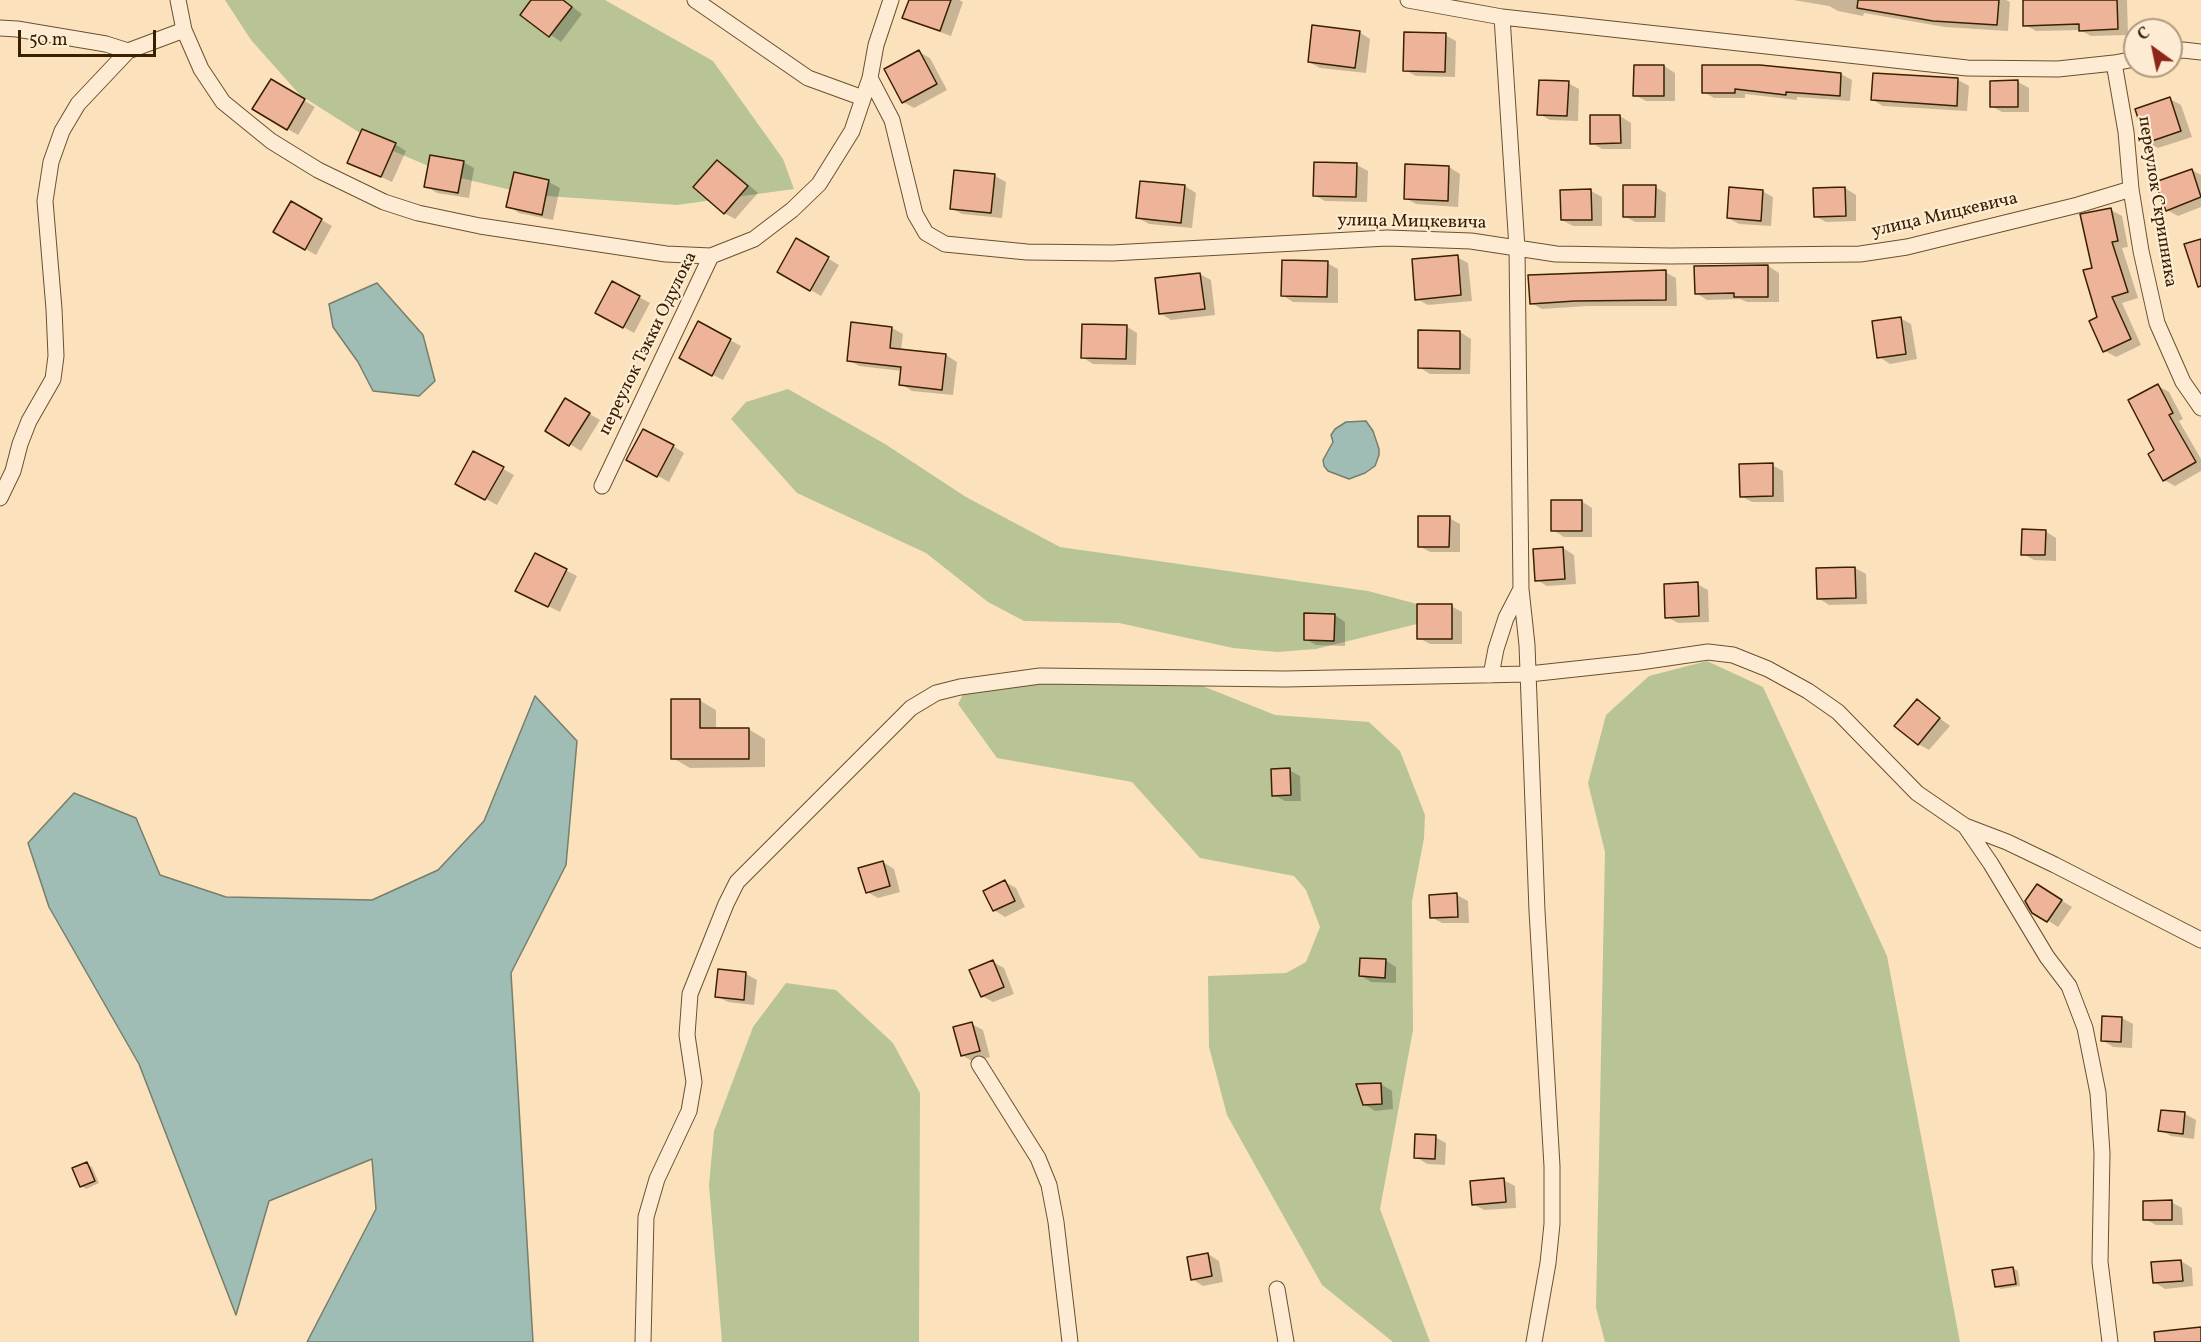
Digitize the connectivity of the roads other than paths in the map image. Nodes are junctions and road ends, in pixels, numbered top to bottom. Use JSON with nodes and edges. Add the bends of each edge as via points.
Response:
{"nodes":[{"id":1,"x":178,"y":0,"type":"edge"},
{"id":2,"x":695,"y":0,"type":"edge"},
{"id":3,"x":891,"y":0,"type":"edge"},
{"id":4,"x":1408,"y":0,"type":"edge"},
{"id":5,"x":1502,"y":17,"type":"junction"},
{"id":6,"x":0,"y":28,"type":"edge"},
{"id":7,"x":184,"y":30,"type":"junction"},
{"id":8,"x":2183,"y":50,"type":"edge"},
{"id":9,"x":128,"y":51,"type":"junction"},
{"id":10,"x":2201,"y":52,"type":"edge"},
{"id":11,"x":2123,"y":61,"type":"edge"},
{"id":12,"x":2114,"y":63,"type":"junction"},
{"id":13,"x":870,"y":78,"type":"junction"},
{"id":14,"x":863,"y":98,"type":"junction"},
{"id":15,"x":2131,"y":189,"type":"junction"},
{"id":16,"x":1517,"y":248,"type":"junction"},
{"id":17,"x":711,"y":256,"type":"junction"},
{"id":18,"x":2201,"y":408,"type":"edge"},
{"id":19,"x":602,"y":486,"type":"dead end"},
{"id":20,"x":0,"y":498,"type":"edge"},
{"id":21,"x":1521,"y":589,"type":"junction"},
{"id":22,"x":1491,"y":675,"type":"junction"},
{"id":23,"x":1528,"y":675,"type":"junction"},
{"id":24,"x":1965,"y":826,"type":"junction"},
{"id":25,"x":2201,"y":940,"type":"edge"},
{"id":26,"x":979,"y":1064,"type":"dead end"},
{"id":27,"x":1277,"y":1289,"type":"dead end"},
{"id":28,"x":643,"y":1342,"type":"edge"},
{"id":29,"x":1070,"y":1342,"type":"edge"},
{"id":30,"x":1286,"y":1342,"type":"edge"},
{"id":31,"x":1534,"y":1342,"type":"edge"},
{"id":32,"x":2110,"y":1342,"type":"edge"}],
"edges":[{"from":1,"to":7,"type":"street"},
{"from":2,"to":14,"type":"street","via":[[808,78]]},
{"from":3,"to":13,"type":"street","name":"переулок Тэкки Одулока"},
{"from":4,"to":5,"type":"street"},
{"from":5,"to":12,"type":"street","via":[[1967,68],[2058,69]]},
{"from":5,"to":16,"type":"street"},
{"from":6,"to":9,"type":"street","via":[[17,28]]},
{"from":7,"to":9,"type":"street"},
{"from":7,"to":17,"type":"street","via":[[201,69],[223,102],[271,141],[318,170],[384,202],[418,213],[513,232],[666,254]]},
{"from":8,"to":10,"type":"street"},
{"from":9,"to":20,"type":"street","via":[[78,104],[62,131],[51,162],[45,201],[54,309],[53,379],[29,421]]},
{"from":11,"to":12,"type":"street"},
{"from":12,"to":15,"type":"street","name":"переулок Скрипника"},
{"from":13,"to":14,"type":"street","name":"переулок Тэкки Одулока"},
{"from":13,"to":16,"type":"street","name":"улица Мицкевича","via":[[892,120],[915,214],[926,233],[945,244],[1027,252],[1112,253],[1387,238],[1471,241]]},
{"from":14,"to":17,"type":"street","name":"переулок Тэкки Одулока","via":[[852,131],[819,184],[754,239]]},
{"from":15,"to":16,"type":"street","name":"улица Мицкевича","via":[[1926,243],[1860,254],[1670,256],[1556,254]]},
{"from":15,"to":18,"type":"street","name":"переулок Скрипника","via":[[2157,323],[2183,382]]},
{"from":16,"to":21,"type":"street"},
{"from":17,"to":19,"type":"street","name":"переулок Тэкки Одулока"},
{"from":21,"to":22,"type":"street","via":[[1506,618]]},
{"from":21,"to":23,"type":"street"},
{"from":22,"to":23,"type":"street"},
{"from":22,"to":28,"type":"street","via":[[1285,679],[1040,676],[960,687],[936,693],[911,708],[737,882],[726,904],[690,994],[687,1035],[694,1082],[689,1111],[657,1179],[646,1217]]},
{"from":23,"to":24,"type":"street","via":[[1708,652],[1733,656],[1778,674],[1838,712],[1917,793]]},
{"from":23,"to":31,"type":"street","via":[[1552,1166],[1552,1224]]},
{"from":24,"to":25,"type":"street","via":[[2026,851]]},
{"from":24,"to":32,"type":"street","via":[[2046,957],[2069,986],[2085,1028],[2098,1093],[2102,1153],[2100,1262]]},
{"from":26,"to":29,"type":"street","via":[[1038,1158],[1049,1185]]},
{"from":27,"to":30,"type":"street"}]}
